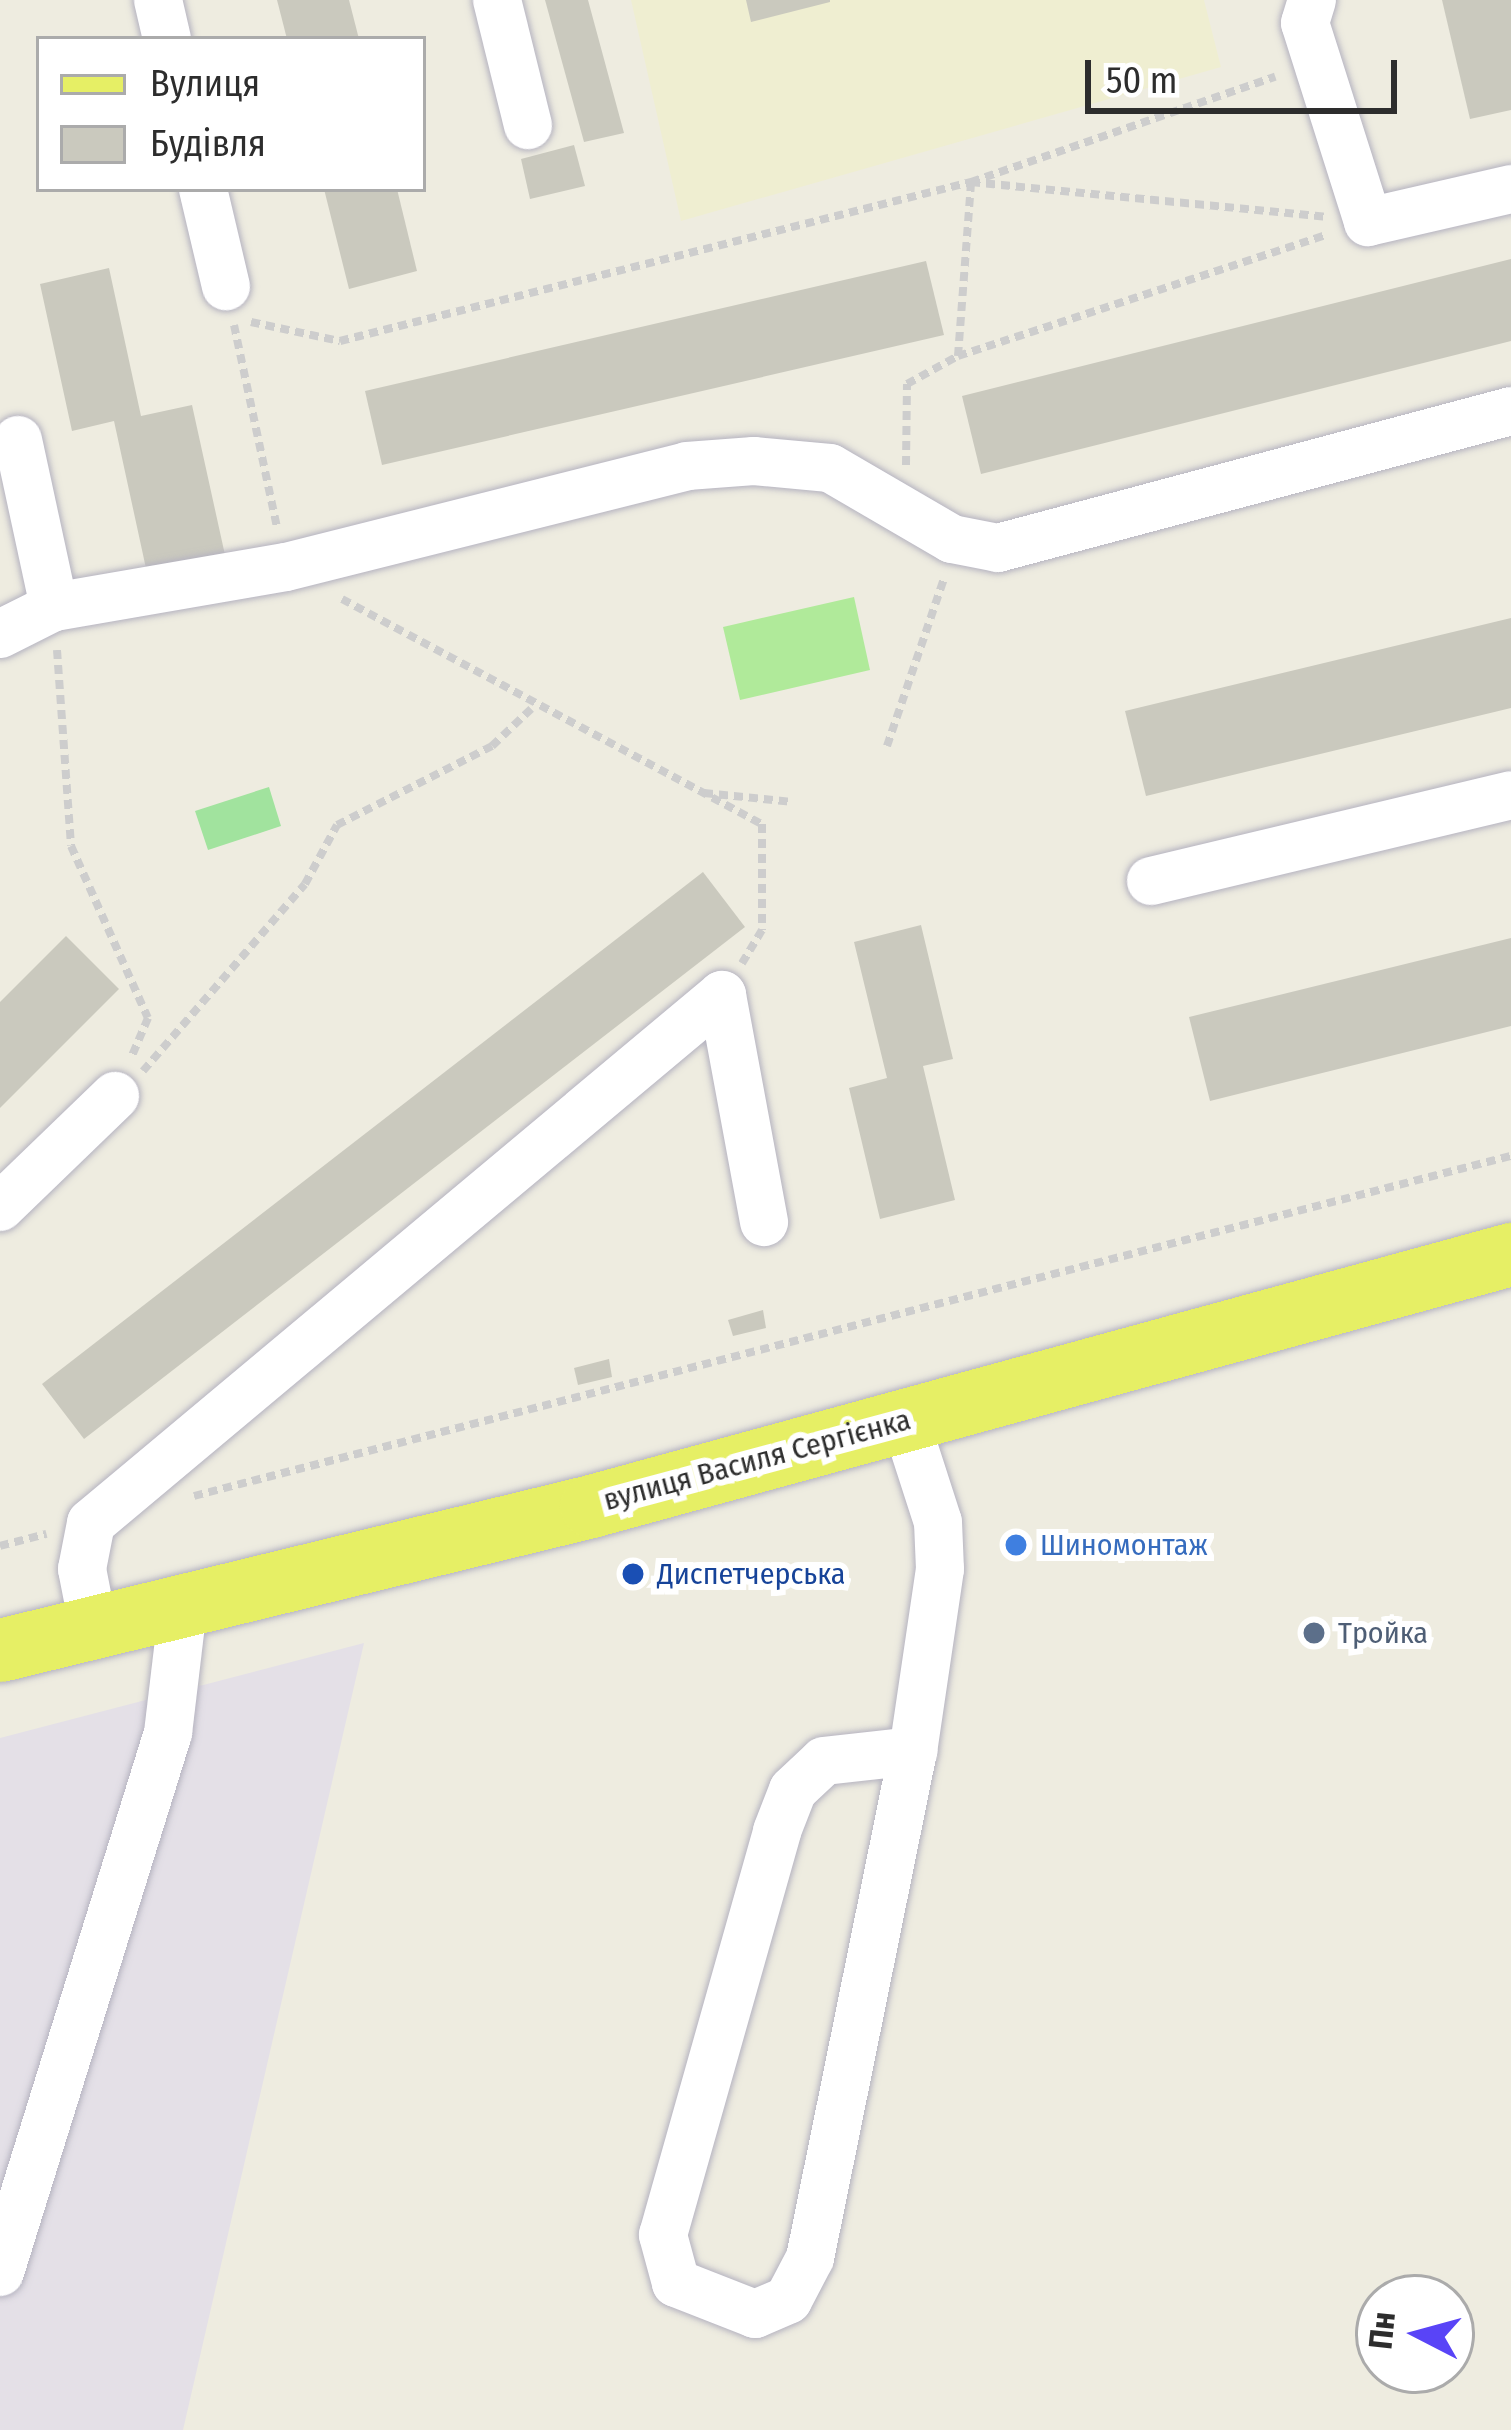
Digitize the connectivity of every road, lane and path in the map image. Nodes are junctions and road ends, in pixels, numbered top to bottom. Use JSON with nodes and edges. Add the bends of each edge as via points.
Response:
{"nodes":[{"id":1,"x":158,"y":0,"type":"edge"},
{"id":2,"x":497,"y":0,"type":"edge"},
{"id":3,"x":1309,"y":12,"type":"edge"},
{"id":4,"x":166,"y":36,"type":"edge"},
{"id":5,"x":528,"y":124,"type":"dead end"},
{"id":6,"x":971,"y":182,"type":"junction"},
{"id":7,"x":1511,"y":189,"type":"edge"},
{"id":8,"x":204,"y":192,"type":"edge"},
{"id":9,"x":1368,"y":222,"type":"junction"},
{"id":10,"x":229,"y":302,"type":"junction"},
{"id":11,"x":958,"y":356,"type":"junction"},
{"id":12,"x":1511,"y":411,"type":"edge"},
{"id":13,"x":18,"y":440,"type":"dead end"},
{"id":14,"x":920,"y":514,"type":"junction"},
{"id":15,"x":286,"y":567,"type":"junction"},
{"id":16,"x":54,"y":607,"type":"junction"},
{"id":17,"x":0,"y":634,"type":"edge"},
{"id":18,"x":531,"y":710,"type":"junction"},
{"id":19,"x":887,"y":746,"type":"dead end"},
{"id":20,"x":699,"y":792,"type":"junction"},
{"id":21,"x":1511,"y":795,"type":"edge"},
{"id":22,"x":793,"y":802,"type":"dead end"},
{"id":23,"x":1151,"y":881,"type":"dead end"},
{"id":24,"x":722,"y":994,"type":"junction"},
{"id":25,"x":115,"y":1096,"type":"junction"},
{"id":26,"x":1511,"y":1156,"type":"edge"},
{"id":27,"x":0,"y":1208,"type":"edge"},
{"id":28,"x":764,"y":1222,"type":"dead end"},
{"id":29,"x":1511,"y":1254,"type":"edge"},
{"id":30,"x":905,"y":1420,"type":"junction"},
{"id":31,"x":180,"y":1500,"type":"dead end"},
{"id":32,"x":91,"y":1523,"type":"junction"},
{"id":33,"x":0,"y":1546,"type":"edge"},
{"id":34,"x":184,"y":1599,"type":"junction"},
{"id":35,"x":92,"y":1620,"type":"junction"},
{"id":36,"x":0,"y":1651,"type":"edge"},
{"id":37,"x":913,"y":1751,"type":"junction"},
{"id":38,"x":0,"y":2272,"type":"edge"}],
"edges":[{"from":1,"to":4,"type":"lane"},
{"from":2,"to":5,"type":"lane"},
{"from":3,"to":6,"type":"path","via":[[1272,83]]},
{"from":3,"to":9,"type":"lane"},
{"from":6,"to":9,"type":"path"},
{"from":6,"to":10,"type":"path","via":[[340,341]]},
{"from":6,"to":11,"type":"path"},
{"from":7,"to":9,"type":"lane"},
{"from":8,"to":10,"type":"lane"},
{"from":9,"to":11,"type":"path"},
{"from":10,"to":15,"type":"path"},
{"from":11,"to":14,"type":"path","via":[[907,384]]},
{"from":12,"to":14,"type":"lane","via":[[998,548]]},
{"from":13,"to":16,"type":"lane"},
{"from":14,"to":15,"type":"lane","via":[[796,461],[687,466]]},
{"from":14,"to":19,"type":"path","via":[[947,596]]},
{"from":15,"to":16,"type":"lane"},
{"from":15,"to":18,"type":"path"},
{"from":16,"to":17,"type":"lane"},
{"from":16,"to":25,"type":"path","via":[[71,846],[148,1018]]},
{"from":18,"to":20,"type":"path"},
{"from":18,"to":25,"type":"path","via":[[492,746],[338,825],[228,981]]},
{"from":20,"to":22,"type":"path"},
{"from":20,"to":24,"type":"path","via":[[762,824],[762,930]]},
{"from":21,"to":23,"type":"lane"},
{"from":24,"to":28,"type":"lane"},
{"from":24,"to":32,"type":"lane"},
{"from":25,"to":27,"type":"lane"},
{"from":26,"to":31,"type":"path"},
{"from":29,"to":30,"type":"main road","name":"вулиця Василя Сергієнка"},
{"from":30,"to":34,"type":"main road","name":"вулиця Василя Сергієнка"},
{"from":30,"to":37,"type":"lane","via":[[938,1522],[940,1569]]},
{"from":32,"to":33,"type":"path"},
{"from":32,"to":35,"type":"lane","via":[[82,1568]]},
{"from":34,"to":35,"type":"main road","name":"вулиця Василя Сергієнка"},
{"from":34,"to":38,"type":"lane","via":[[168,1733]]},
{"from":35,"to":36,"type":"main road","name":"вулиця Василя Сергієнка"},
{"from":37,"to":37,"type":"lane","via":[[810,2258],[788,2300],[755,2314],[676,2284],[664,2261],[682,2168],[793,1790],[824,1761]]}]}
